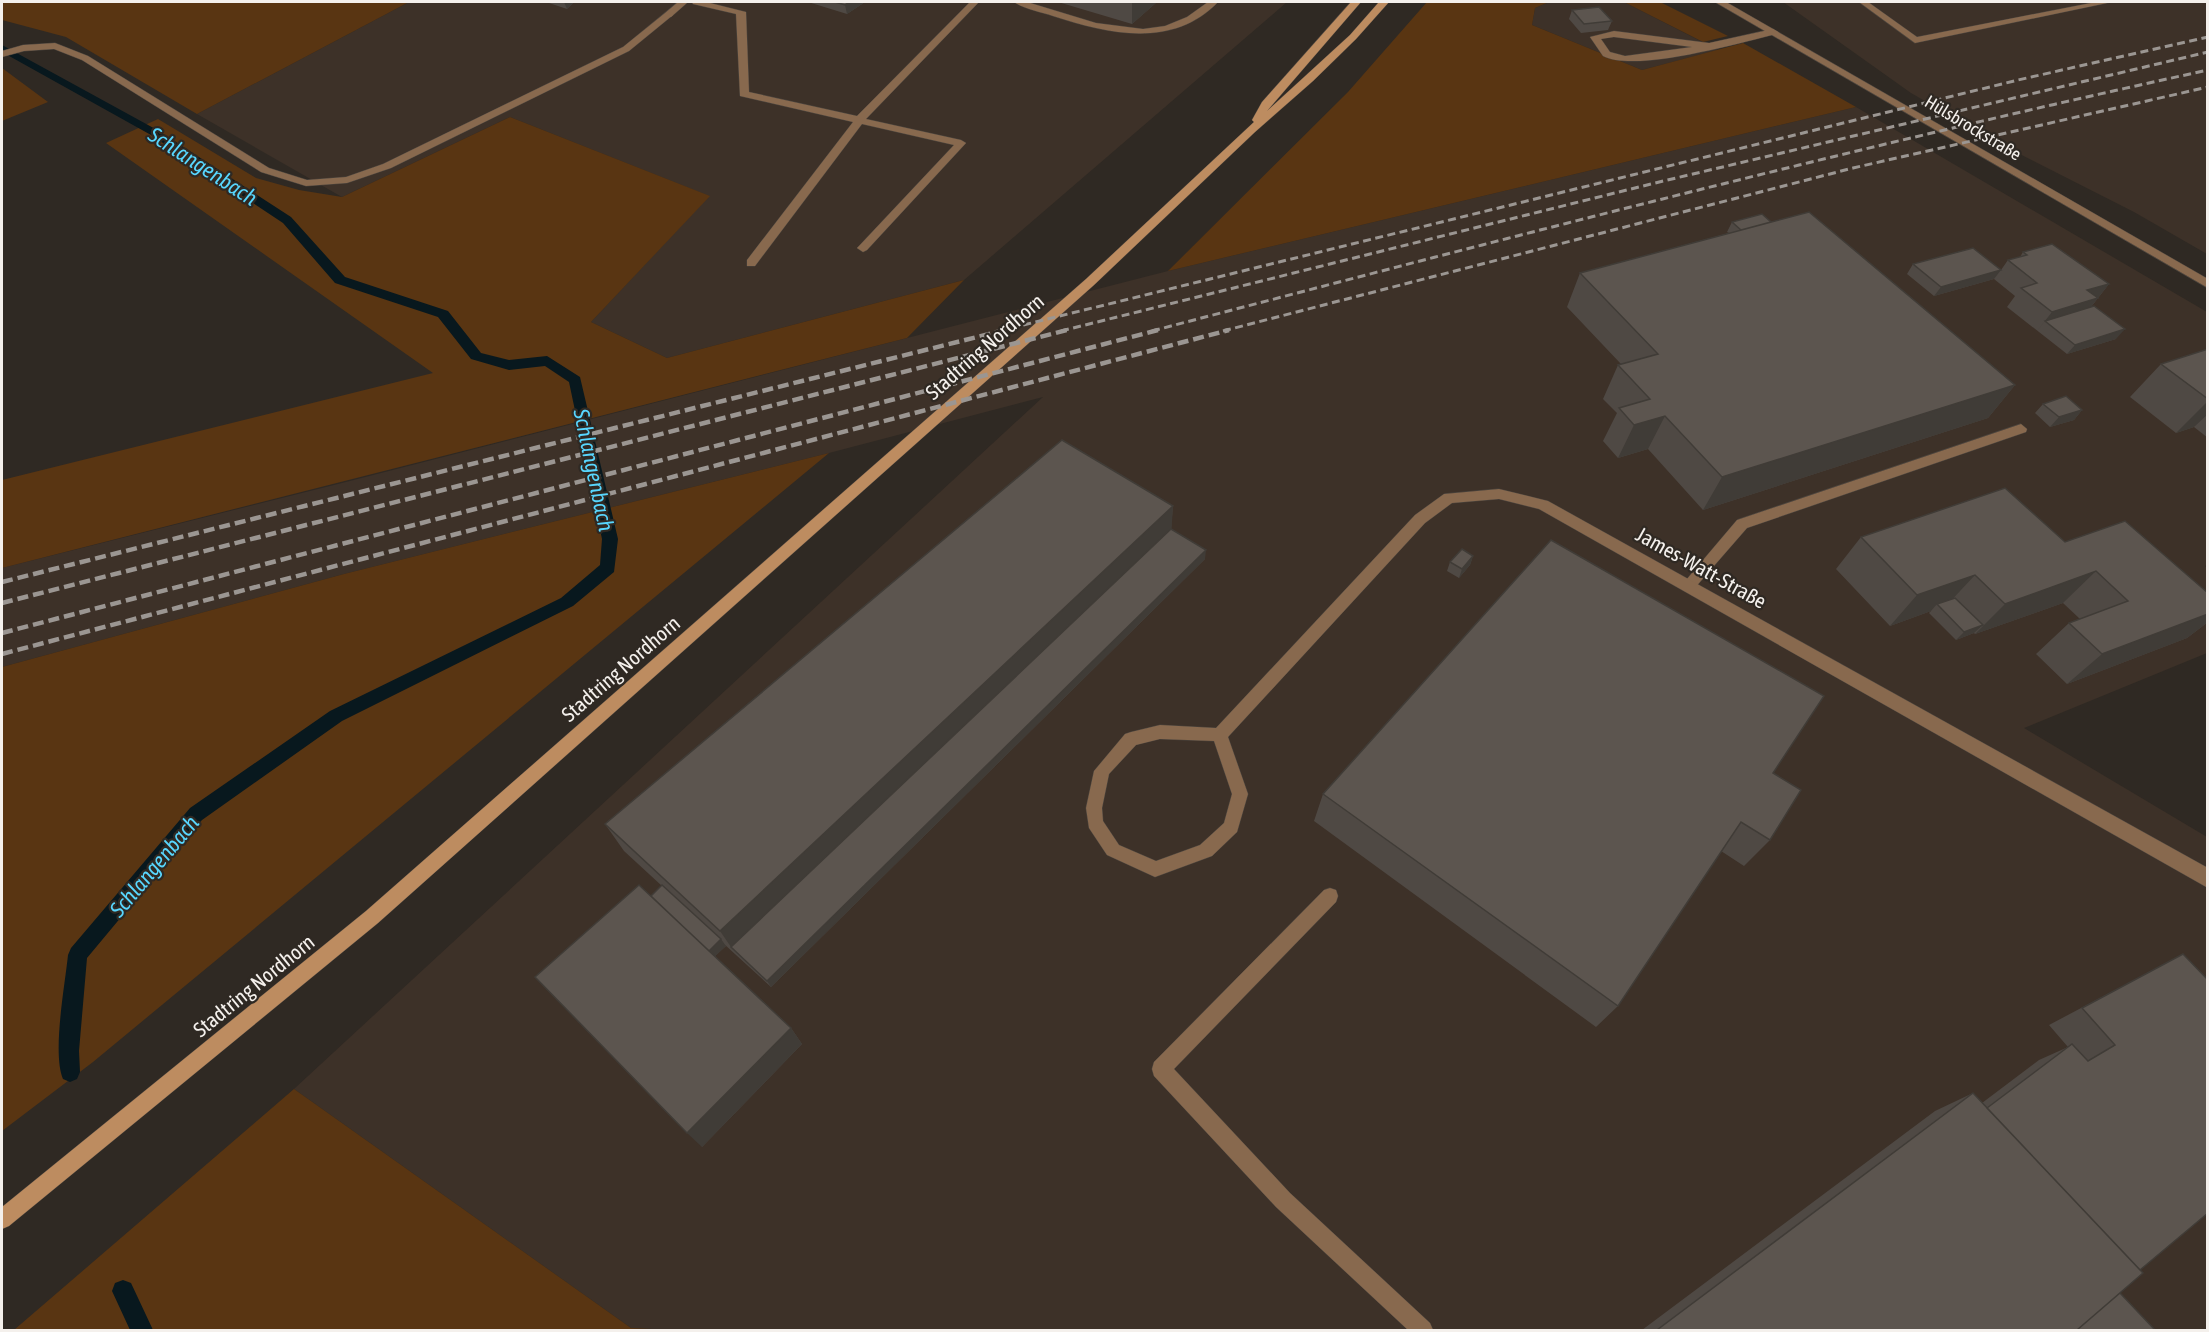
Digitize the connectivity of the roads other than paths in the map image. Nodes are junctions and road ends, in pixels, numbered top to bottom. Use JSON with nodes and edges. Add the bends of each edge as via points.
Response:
{"nodes":[{"id":1,"x":683,"y":2,"type":"edge"},
{"id":2,"x":696,"y":2,"type":"edge"},
{"id":3,"x":975,"y":2,"type":"edge"},
{"id":4,"x":1019,"y":2,"type":"edge"},
{"id":5,"x":1213,"y":2,"type":"edge"},
{"id":6,"x":1356,"y":2,"type":"edge"},
{"id":7,"x":1384,"y":2,"type":"edge"},
{"id":8,"x":1720,"y":2,"type":"edge"},
{"id":9,"x":1863,"y":2,"type":"edge"},
{"id":10,"x":2108,"y":2,"type":"edge"},
{"id":11,"x":1773,"y":32,"type":"junction"},
{"id":12,"x":1708,"y":46,"type":"junction"},
{"id":13,"x":2,"y":54,"type":"edge"},
{"id":14,"x":860,"y":119,"type":"junction"},
{"id":15,"x":1251,"y":130,"type":"junction"},
{"id":16,"x":863,"y":248,"type":"dead end"},
{"id":17,"x":751,"y":263,"type":"dead end"},
{"id":18,"x":2208,"y":284,"type":"edge"},
{"id":19,"x":2021,"y":429,"type":"dead end"},
{"id":20,"x":1688,"y":586,"type":"junction"},
{"id":21,"x":1221,"y":735,"type":"junction"},
{"id":22,"x":2208,"y":880,"type":"edge"},
{"id":23,"x":1330,"y":896,"type":"dead end"},
{"id":24,"x":2,"y":1219,"type":"edge"},
{"id":25,"x":1423,"y":1330,"type":"edge"}],
"edges":[{"from":1,"to":13,"type":"street","via":[[626,49],[387,166],[347,180],[306,183],[265,170],[86,58],[55,46]]},
{"from":2,"to":14,"type":"street","via":[[741,12],[744,94]]},
{"from":3,"to":14,"type":"street"},
{"from":4,"to":5,"type":"street","via":[[1118,32],[1141,33],[1176,27]]},
{"from":6,"to":15,"type":"main road","name":"Stadtring Nordhorn","via":[[1266,104]]},
{"from":7,"to":15,"type":"main road","name":"Stadtring Nordhorn","via":[[1310,79]]},
{"from":8,"to":11,"type":"street","name":"Hülsbrockstraße"},
{"from":9,"to":10,"type":"street","via":[[1915,40]]},
{"from":11,"to":12,"type":"street"},
{"from":11,"to":18,"type":"street","name":"Hülsbrockstraße"},
{"from":12,"to":12,"type":"street","via":[[1631,60],[1612,57],[1599,48],[1595,37],[1614,34]]},
{"from":14,"to":16,"type":"street","via":[[961,143]]},
{"from":14,"to":17,"type":"street"},
{"from":15,"to":24,"type":"main road","name":"Stadtring Nordhorn","via":[[1090,282],[372,917]]},
{"from":19,"to":20,"type":"street","via":[[1742,524]]},
{"from":20,"to":21,"type":"street","name":"James-Watt-Straße","via":[[1543,505],[1499,494],[1449,498],[1420,519]]},
{"from":20,"to":22,"type":"street","name":"James-Watt-Straße"},
{"from":21,"to":21,"type":"street","via":[[1160,732],[1131,739],[1102,771],[1094,808],[1095,823],[1113,850],[1155,869],[1206,851],[1231,827],[1240,794]]},
{"from":23,"to":25,"type":"street","via":[[1161,1069],[1283,1200]]}]}
